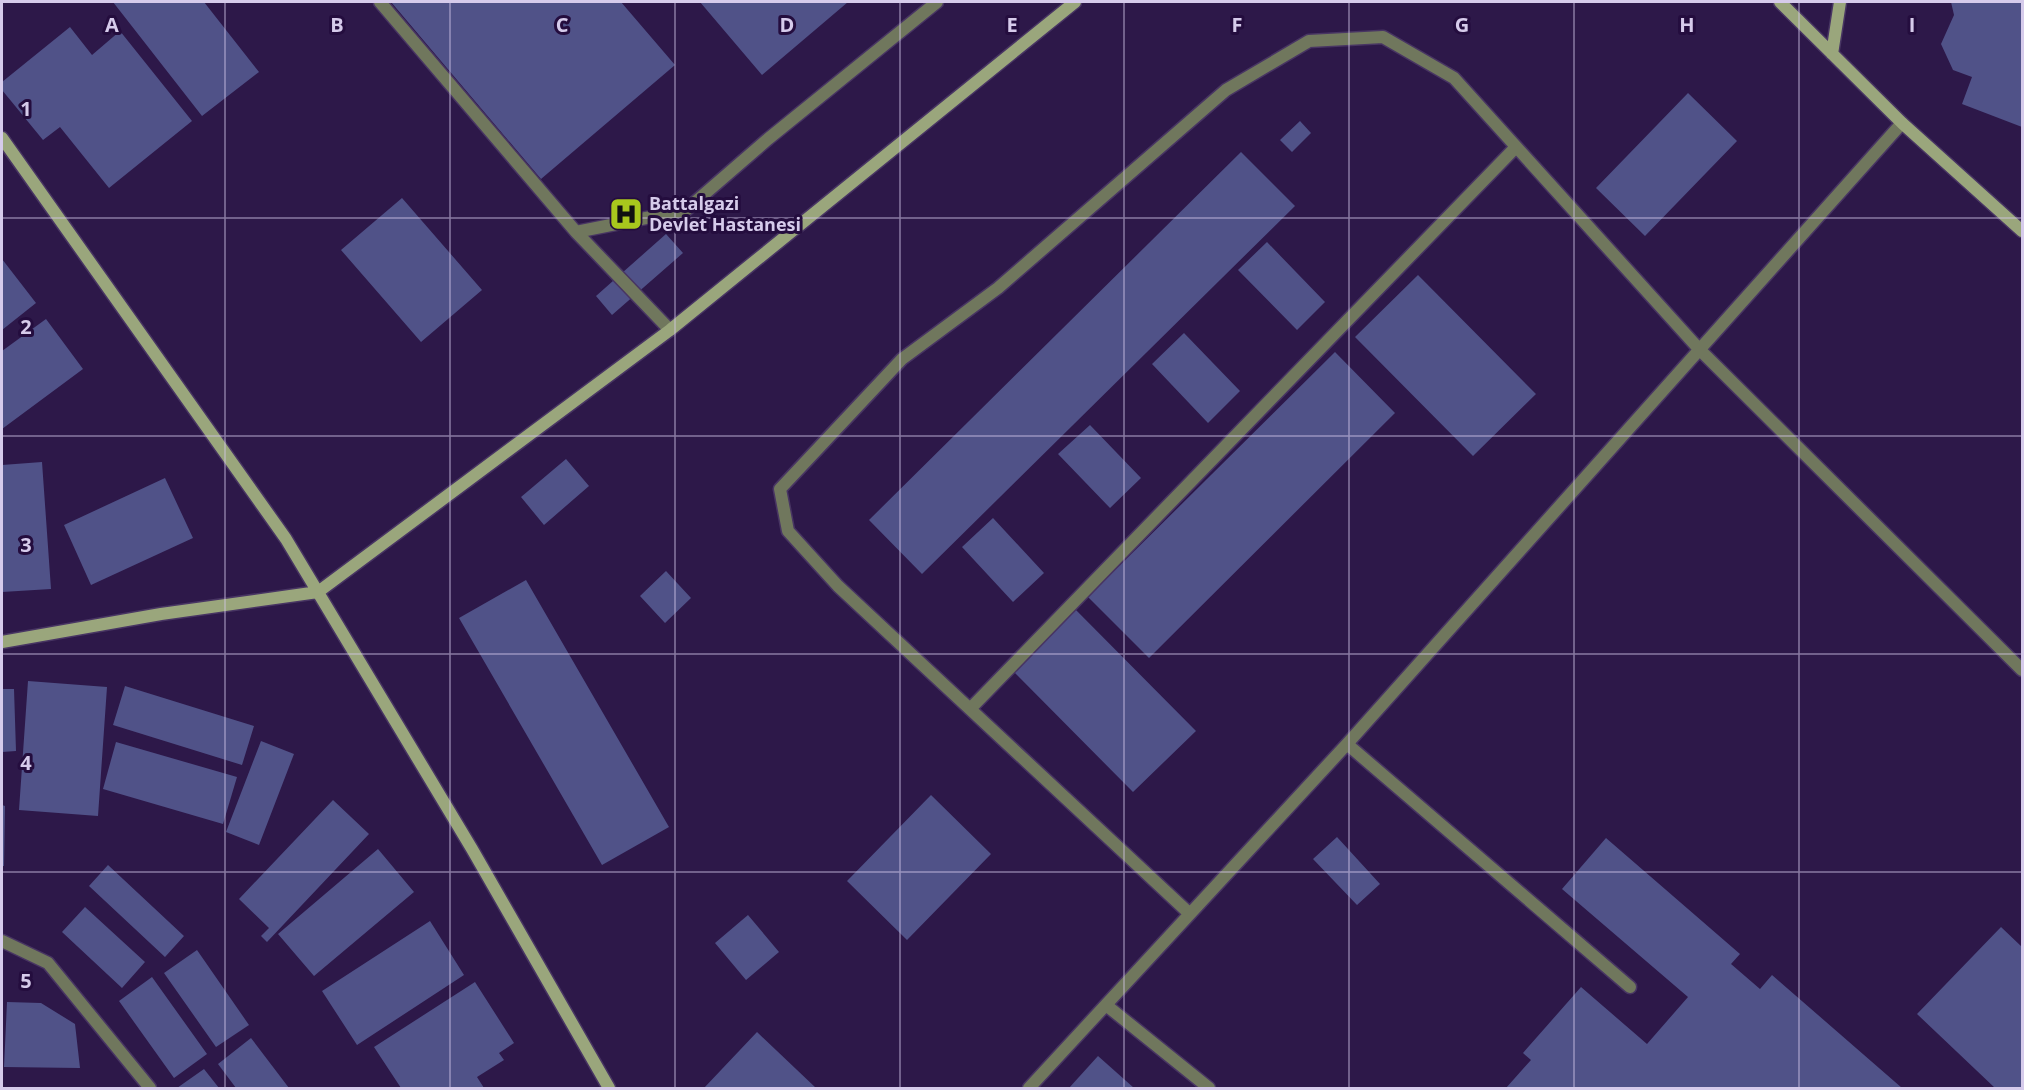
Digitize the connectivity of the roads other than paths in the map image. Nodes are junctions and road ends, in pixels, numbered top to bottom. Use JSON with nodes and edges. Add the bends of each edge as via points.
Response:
{"nodes":[{"id":1,"x":380,"y":2,"type":"edge"},
{"id":2,"x":937,"y":2,"type":"edge"},
{"id":3,"x":1075,"y":2,"type":"edge"},
{"id":4,"x":1780,"y":2,"type":"edge"},
{"id":5,"x":1839,"y":2,"type":"edge"},
{"id":6,"x":1832,"y":54,"type":"junction"},
{"id":7,"x":1902,"y":123,"type":"junction"},
{"id":8,"x":2,"y":138,"type":"edge"},
{"id":9,"x":1516,"y":147,"type":"junction"},
{"id":10,"x":2022,"y":231,"type":"edge"},
{"id":11,"x":576,"y":232,"type":"junction"},
{"id":12,"x":670,"y":330,"type":"junction"},
{"id":13,"x":1699,"y":349,"type":"junction"},
{"id":14,"x":318,"y":592,"type":"junction"},
{"id":15,"x":2,"y":642,"type":"edge"},
{"id":16,"x":2022,"y":670,"type":"edge"},
{"id":17,"x":970,"y":709,"type":"junction"},
{"id":18,"x":1347,"y":744,"type":"junction"},
{"id":19,"x":1190,"y":914,"type":"junction"},
{"id":20,"x":2,"y":941,"type":"edge"},
{"id":21,"x":1630,"y":987,"type":"dead end"},
{"id":22,"x":1106,"y":1005,"type":"junction"},
{"id":23,"x":150,"y":1089,"type":"edge"},
{"id":24,"x":609,"y":1089,"type":"edge"},
{"id":25,"x":1029,"y":1089,"type":"edge"},
{"id":26,"x":1209,"y":1089,"type":"edge"}],
"edges":[{"from":1,"to":11,"type":"street"},
{"from":2,"to":11,"type":"street","via":[[686,210]]},
{"from":3,"to":12,"type":"main road"},
{"from":4,"to":6,"type":"main road"},
{"from":5,"to":6,"type":"main road"},
{"from":6,"to":7,"type":"main road"},
{"from":7,"to":10,"type":"main road"},
{"from":7,"to":13,"type":"street"},
{"from":8,"to":14,"type":"main road","via":[[286,539]]},
{"from":9,"to":13,"type":"street"},
{"from":9,"to":17,"type":"street"},
{"from":9,"to":17,"type":"street","via":[[1454,78],[1383,37],[1309,41],[1226,90],[998,288],[902,358],[780,489],[788,531],[838,586]]},
{"from":11,"to":12,"type":"street"},
{"from":12,"to":14,"type":"main road"},
{"from":13,"to":16,"type":"street"},
{"from":13,"to":18,"type":"street"},
{"from":14,"to":15,"type":"main road"},
{"from":14,"to":24,"type":"main road","via":[[472,849]]},
{"from":17,"to":19,"type":"street"},
{"from":18,"to":19,"type":"street"},
{"from":18,"to":21,"type":"street"},
{"from":19,"to":22,"type":"street"},
{"from":20,"to":23,"type":"street","via":[[48,963]]},
{"from":22,"to":25,"type":"street"},
{"from":22,"to":26,"type":"street"}]}
